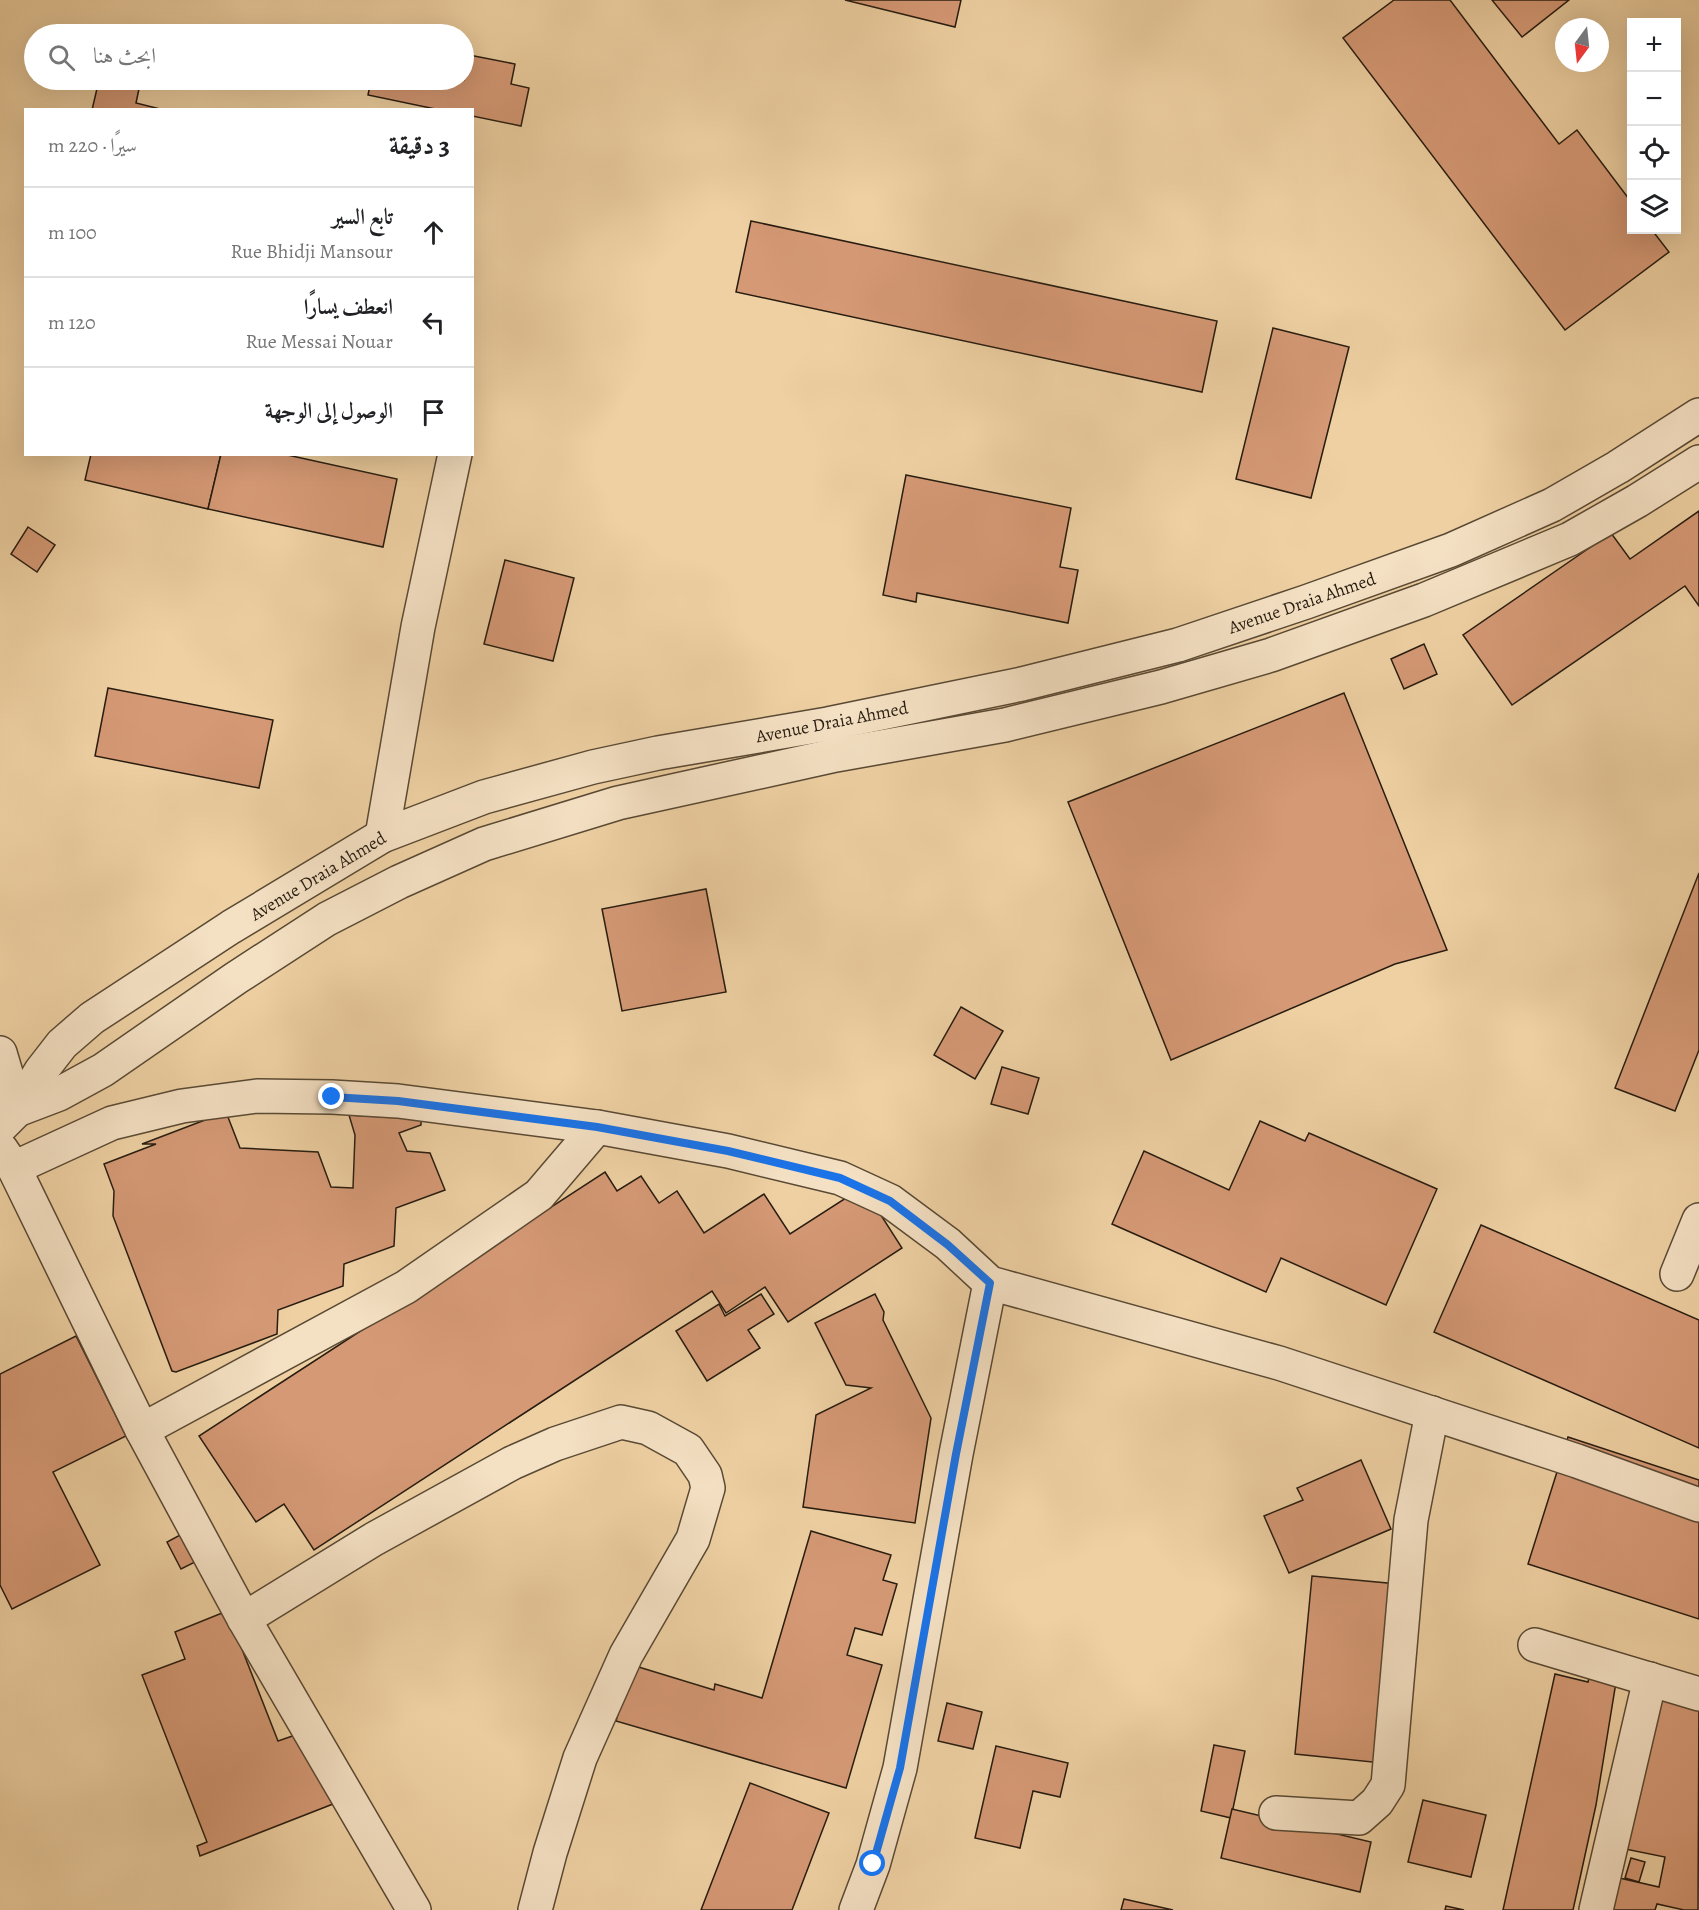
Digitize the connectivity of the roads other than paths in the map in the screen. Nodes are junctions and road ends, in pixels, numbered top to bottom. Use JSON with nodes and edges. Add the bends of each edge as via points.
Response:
{"nodes":[{"id":1,"x":1699,"y":415,"type":"edge"},
{"id":2,"x":454,"y":456,"type":"edge"},
{"id":3,"x":1699,"y":462,"type":"edge"},
{"id":4,"x":828,"y":724,"type":"junction"},
{"id":5,"x":836,"y":755,"type":"junction"},
{"id":6,"x":382,"y":836,"type":"junction"},
{"id":7,"x":0,"y":1053,"type":"edge"},
{"id":8,"x":9,"y":1118,"type":"edge"},
{"id":9,"x":597,"y":1127,"type":"junction"},
{"id":10,"x":7,"y":1158,"type":"edge"},
{"id":11,"x":1699,"y":1220,"type":"edge"},
{"id":12,"x":1677,"y":1274,"type":"dead end"},
{"id":13,"x":990,"y":1283,"type":"junction"},
{"id":14,"x":1432,"y":1413,"type":"junction"},
{"id":15,"x":142,"y":1430,"type":"junction"},
{"id":16,"x":1699,"y":1505,"type":"edge"},
{"id":17,"x":244,"y":1619,"type":"junction"},
{"id":18,"x":1535,"y":1645,"type":"dead end"},
{"id":19,"x":1650,"y":1679,"type":"junction"},
{"id":20,"x":1699,"y":1694,"type":"edge"},
{"id":21,"x":1276,"y":1813,"type":"dead end"},
{"id":22,"x":414,"y":1910,"type":"edge"},
{"id":23,"x":536,"y":1910,"type":"edge"},
{"id":24,"x":856,"y":1910,"type":"edge"},
{"id":25,"x":1596,"y":1910,"type":"edge"}],
"edges":[{"from":1,"to":4,"type":"street","name":"Avenue Draia Ahmed","via":[[1552,506],[1451,550],[1317,598],[1178,645],[1101,665]]},
{"from":2,"to":6,"type":"street","via":[[418,627]]},
{"from":3,"to":5,"type":"street","name":"Avenue Draia Ahmed","via":[[1570,539],[1424,600],[1271,655],[1005,725]]},
{"from":4,"to":5,"type":"street"},
{"from":4,"to":6,"type":"street","name":"Avenue Draia Ahmed","via":[[593,767],[484,797]]},
{"from":5,"to":8,"type":"street","name":"Avenue Draia Ahmed","via":[[618,803],[484,844],[327,919],[103,1070]]},
{"from":6,"to":8,"type":"street","name":"Avenue Draia Ahmed","via":[[231,927],[92,1018],[62,1044]]},
{"from":7,"to":8,"type":"street"},
{"from":9,"to":10,"type":"street","via":[[398,1101],[257,1096],[182,1106],[112,1123]]},
{"from":9,"to":13,"type":"street","via":[[728,1151],[840,1178],[890,1201]]},
{"from":9,"to":15,"type":"street","via":[[539,1195],[406,1287]]},
{"from":10,"to":15,"type":"street"},
{"from":11,"to":12,"type":"street"},
{"from":13,"to":14,"type":"street","via":[[1279,1363]]},
{"from":13,"to":24,"type":"street","via":[[900,1768]]},
{"from":14,"to":16,"type":"street"},
{"from":14,"to":21,"type":"street","via":[[1411,1520],[1388,1785],[1359,1818]]},
{"from":15,"to":17,"type":"street"},
{"from":17,"to":22,"type":"street"},
{"from":17,"to":23,"type":"street","via":[[374,1539],[512,1463],[555,1444],[621,1422],[648,1428],[688,1450],[705,1475],[708,1488],[697,1529],[626,1655],[580,1758]]},
{"from":18,"to":19,"type":"street"},
{"from":19,"to":20,"type":"street"},
{"from":19,"to":25,"type":"street"}]}
